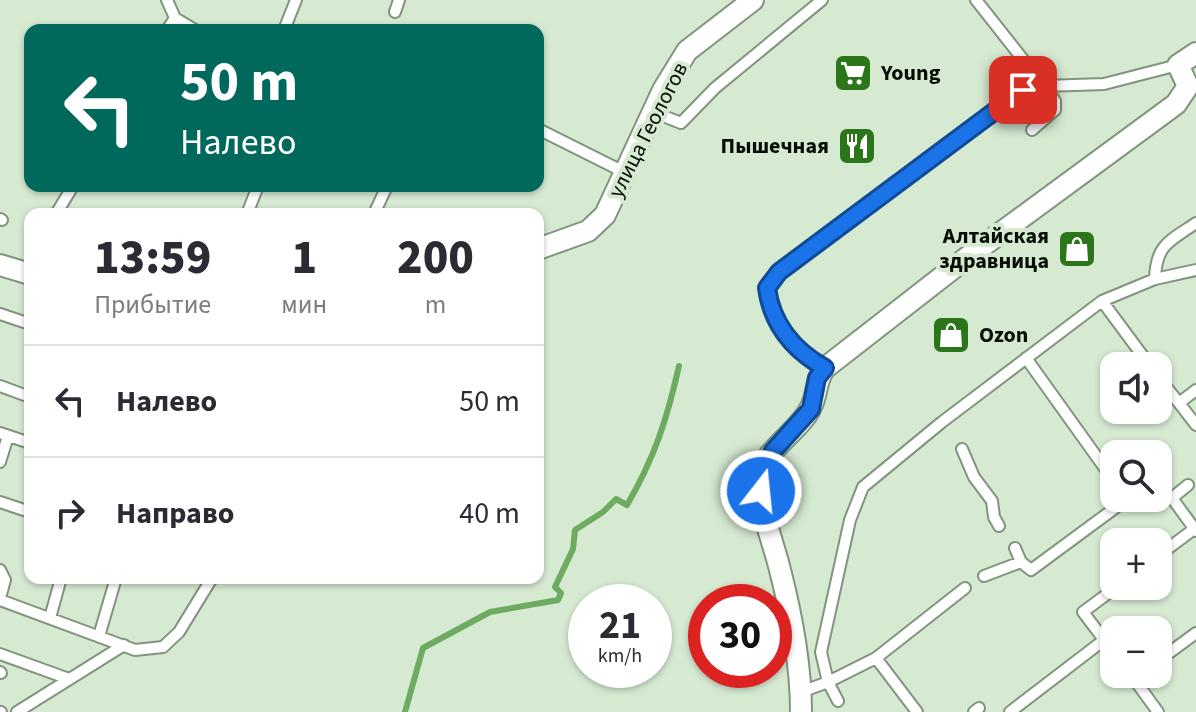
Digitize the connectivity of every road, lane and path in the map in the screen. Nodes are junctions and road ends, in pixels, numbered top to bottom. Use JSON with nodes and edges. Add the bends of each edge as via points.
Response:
{"nodes":[{"id":1,"x":167,"y":0,"type":"edge"},
{"id":2,"x":296,"y":0,"type":"edge"},
{"id":3,"x":399,"y":0,"type":"edge"},
{"id":4,"x":822,"y":0,"type":"edge"},
{"id":5,"x":976,"y":0,"type":"edge"},
{"id":6,"x":739,"y":4,"type":"edge"},
{"id":7,"x":395,"y":12,"type":"dead end"},
{"id":8,"x":175,"y":18,"type":"junction"},
{"id":9,"x":171,"y":24,"type":"edge"},
{"id":10,"x":185,"y":24,"type":"edge"},
{"id":11,"x":286,"y":24,"type":"edge"},
{"id":12,"x":1196,"y":53,"type":"edge"},
{"id":13,"x":1178,"y":65,"type":"junction"},
{"id":14,"x":1044,"y":86,"type":"junction"},
{"id":15,"x":1192,"y":87,"type":"edge"},
{"id":16,"x":652,"y":112,"type":"junction"},
{"id":17,"x":1032,"y":130,"type":"dead end"},
{"id":18,"x":544,"y":132,"type":"edge"},
{"id":19,"x":624,"y":172,"type":"junction"},
{"id":20,"x":1196,"y":223,"type":"edge"},
{"id":21,"x":544,"y":247,"type":"edge"},
{"id":22,"x":0,"y":265,"type":"edge"},
{"id":23,"x":24,"y":269,"type":"edge"},
{"id":24,"x":1196,"y":270,"type":"edge"},
{"id":25,"x":1155,"y":279,"type":"junction"},
{"id":26,"x":1102,"y":301,"type":"junction"},
{"id":27,"x":0,"y":314,"type":"edge"},
{"id":28,"x":24,"y":322,"type":"edge"},
{"id":29,"x":1140,"y":352,"type":"edge"},
{"id":30,"x":1026,"y":358,"type":"junction"},
{"id":31,"x":825,"y":368,"type":"junction"},
{"id":32,"x":0,"y":386,"type":"edge"},
{"id":33,"x":1196,"y":390,"type":"edge"},
{"id":34,"x":1172,"y":394,"type":"edge"},
{"id":35,"x":24,"y":395,"type":"edge"},
{"id":36,"x":1179,"y":403,"type":"junction"},
{"id":37,"x":1196,"y":425,"type":"edge"},
{"id":38,"x":4,"y":434,"type":"edge"},
{"id":39,"x":24,"y":441,"type":"edge"},
{"id":40,"x":962,"y":449,"type":"dead end"},
{"id":41,"x":1100,"y":461,"type":"edge"},
{"id":42,"x":0,"y":462,"type":"edge"},
{"id":43,"x":1188,"y":485,"type":"dead end"},
{"id":44,"x":0,"y":502,"type":"edge"},
{"id":45,"x":24,"y":510,"type":"edge"},
{"id":46,"x":1110,"y":512,"type":"edge"},
{"id":47,"x":999,"y":526,"type":"dead end"},
{"id":48,"x":1195,"y":530,"type":"edge"},
{"id":49,"x":1172,"y":546,"type":"edge"},
{"id":50,"x":1015,"y":548,"type":"dead end"},
{"id":51,"x":1021,"y":562,"type":"junction"},
{"id":52,"x":0,"y":570,"type":"edge"},
{"id":53,"x":984,"y":576,"type":"dead end"},
{"id":54,"x":59,"y":584,"type":"edge"},
{"id":55,"x":114,"y":584,"type":"edge"},
{"id":56,"x":208,"y":584,"type":"edge"},
{"id":57,"x":965,"y":588,"type":"dead end"},
{"id":58,"x":0,"y":599,"type":"edge"},
{"id":59,"x":1100,"y":599,"type":"edge"},
{"id":60,"x":50,"y":618,"type":"junction"},
{"id":61,"x":1196,"y":633,"type":"edge"},
{"id":62,"x":1100,"y":635,"type":"edge"},
{"id":63,"x":99,"y":636,"type":"junction"},
{"id":64,"x":1100,"y":643,"type":"edge"},
{"id":65,"x":124,"y":645,"type":"junction"},
{"id":66,"x":1172,"y":651,"type":"edge"},
{"id":67,"x":0,"y":654,"type":"edge"},
{"id":68,"x":876,"y":658,"type":"junction"},
{"id":69,"x":69,"y":679,"type":"junction"},
{"id":70,"x":828,"y":682,"type":"junction"},
{"id":71,"x":1143,"y":688,"type":"edge"},
{"id":72,"x":838,"y":701,"type":"dead end"},
{"id":73,"x":801,"y":702,"type":"edge"},
{"id":74,"x":17,"y":712,"type":"edge"},
{"id":75,"x":917,"y":712,"type":"edge"},
{"id":76,"x":1010,"y":712,"type":"edge"},
{"id":77,"x":1158,"y":712,"type":"edge"}],
"edges":[{"from":1,"to":8,"type":"lane"},
{"from":2,"to":11,"type":"lane"},
{"from":3,"to":7,"type":"lane"},
{"from":4,"to":16,"type":"lane","via":[[725,79],[681,123]]},
{"from":5,"to":14,"type":"lane"},
{"from":6,"to":16,"type":"street","name":"улица Геологов","via":[[687,51]]},
{"from":8,"to":9,"type":"lane"},
{"from":8,"to":10,"type":"lane"},
{"from":12,"to":13,"type":"street"},
{"from":13,"to":14,"type":"lane","via":[[1104,84]]},
{"from":13,"to":15,"type":"street"},
{"from":14,"to":17,"type":"lane","via":[[1055,110]]},
{"from":14,"to":31,"type":"lane","via":[[1023,90],[779,272],[767,288],[770,310],[807,357]]},
{"from":15,"to":31,"type":"street"},
{"from":16,"to":19,"type":"street","name":"улица Геологов"},
{"from":18,"to":19,"type":"lane"},
{"from":19,"to":21,"type":"street","name":"улица Геологов","via":[[605,215],[588,231]]},
{"from":20,"to":25,"type":"lane","via":[[1159,250]]},
{"from":22,"to":23,"type":"street"},
{"from":24,"to":25,"type":"lane"},
{"from":25,"to":26,"type":"lane"},
{"from":26,"to":29,"type":"lane"},
{"from":26,"to":30,"type":"lane"},
{"from":27,"to":28,"type":"lane"},
{"from":30,"to":41,"type":"lane"},
{"from":30,"to":70,"type":"lane","via":[[863,487],[850,520],[821,652]]},
{"from":31,"to":73,"type":"street","via":[[817,378],[811,409],[773,451],[759,477],[788,609]]},
{"from":32,"to":35,"type":"lane"},
{"from":33,"to":36,"type":"lane"},
{"from":34,"to":36,"type":"lane"},
{"from":36,"to":37,"type":"lane"},
{"from":38,"to":39,"type":"lane"},
{"from":38,"to":42,"type":"lane"},
{"from":40,"to":47,"type":"lane","via":[[992,501]]},
{"from":43,"to":48,"type":"lane","via":[[1172,498]]},
{"from":44,"to":45,"type":"lane"},
{"from":46,"to":51,"type":"lane","via":[[1037,567],[1031,570]]},
{"from":48,"to":49,"type":"lane"},
{"from":50,"to":51,"type":"lane"},
{"from":51,"to":53,"type":"lane"},
{"from":52,"to":58,"type":"lane","via":[[5,580]]},
{"from":54,"to":60,"type":"lane"},
{"from":55,"to":63,"type":"lane"},
{"from":56,"to":65,"type":"lane","via":[[179,632],[163,647],[135,650]]},
{"from":57,"to":68,"type":"lane"},
{"from":58,"to":60,"type":"lane"},
{"from":59,"to":62,"type":"lane","via":[[1083,612]]},
{"from":60,"to":63,"type":"lane"},
{"from":61,"to":66,"type":"lane"},
{"from":63,"to":65,"type":"lane"},
{"from":64,"to":76,"type":"lane"},
{"from":65,"to":69,"type":"lane"},
{"from":67,"to":69,"type":"lane"},
{"from":68,"to":70,"type":"lane"},
{"from":68,"to":75,"type":"lane"},
{"from":69,"to":74,"type":"lane"},
{"from":70,"to":72,"type":"lane"},
{"from":70,"to":73,"type":"lane"},
{"from":71,"to":77,"type":"lane"}]}
